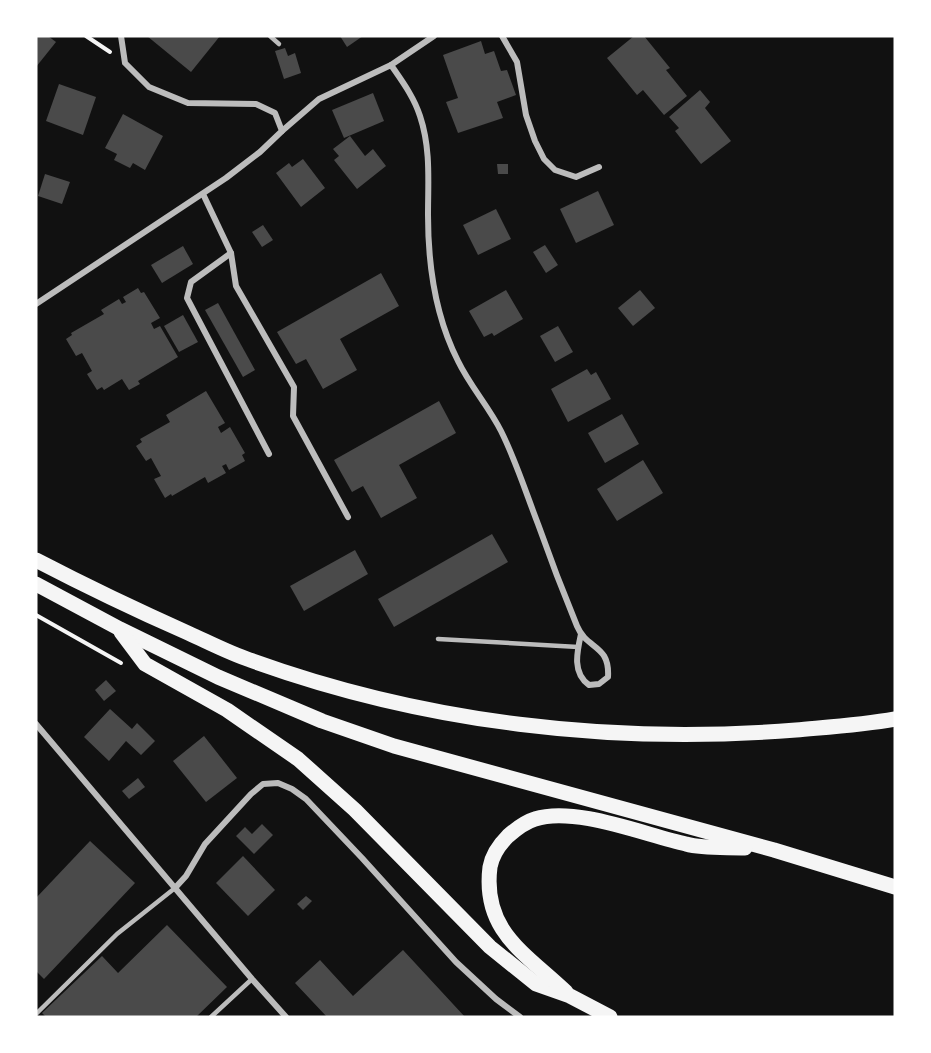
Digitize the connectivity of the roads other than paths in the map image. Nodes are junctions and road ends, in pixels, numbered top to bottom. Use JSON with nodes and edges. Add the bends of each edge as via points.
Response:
{"nodes":[{"id":1,"x":121,"y":36,"type":"edge"},
{"id":2,"x":270,"y":36,"type":"edge"},
{"id":3,"x":434,"y":36,"type":"edge"},
{"id":4,"x":502,"y":36,"type":"edge"},
{"id":5,"x":279,"y":44,"type":"dead end"},
{"id":6,"x":391,"y":65,"type":"junction"},
{"id":7,"x":282,"y":130,"type":"junction"},
{"id":8,"x":599,"y":167,"type":"dead end"},
{"id":9,"x":202,"y":194,"type":"junction"},
{"id":10,"x":231,"y":253,"type":"junction"},
{"id":11,"x":36,"y":304,"type":"edge"},
{"id":12,"x":269,"y":454,"type":"dead end"},
{"id":13,"x":348,"y":517,"type":"dead end"},
{"id":14,"x":36,"y":560,"type":"edge"},
{"id":15,"x":36,"y":584,"type":"edge"},
{"id":16,"x":120,"y":629,"type":"junction"},
{"id":17,"x":581,"y":634,"type":"junction"},
{"id":18,"x":438,"y":639,"type":"dead end"},
{"id":19,"x":578,"y":647,"type":"junction"},
{"id":20,"x":895,"y":719,"type":"edge"},
{"id":21,"x":36,"y":724,"type":"edge"},
{"id":22,"x":774,"y":850,"type":"junction"},
{"id":23,"x":895,"y":887,"type":"edge"},
{"id":24,"x":175,"y":888,"type":"junction"},
{"id":25,"x":252,"y":979,"type":"junction"},
{"id":26,"x":570,"y":996,"type":"junction"},
{"id":27,"x":36,"y":1014,"type":"edge"},
{"id":28,"x":211,"y":1017,"type":"edge"},
{"id":29,"x":286,"y":1017,"type":"edge"},
{"id":30,"x":520,"y":1017,"type":"edge"},
{"id":31,"x":610,"y":1017,"type":"edge"}],
"edges":[{"from":1,"to":7,"type":"street","via":[[125,63],[149,87],[188,104],[256,104],[275,113]]},
{"from":2,"to":5,"type":"lane"},
{"from":3,"to":6,"type":"street"},
{"from":4,"to":8,"type":"street","via":[[517,62],[526,115],[544,159],[555,170],[576,177]]},
{"from":6,"to":7,"type":"street","via":[[319,99]]},
{"from":6,"to":17,"type":"street","via":[[421,118],[429,157],[431,274],[442,319],[458,361],[500,429],[516,464]]},
{"from":7,"to":9,"type":"street","via":[[260,152]]},
{"from":9,"to":10,"type":"street"},
{"from":9,"to":11,"type":"street"},
{"from":10,"to":12,"type":"street","via":[[191,282],[188,298]]},
{"from":10,"to":13,"type":"street","via":[[236,286],[294,387],[293,416]]},
{"from":14,"to":20,"type":"main road","via":[[112,599],[249,660],[357,694],[450,715],[645,735],[752,733]]},
{"from":15,"to":16,"type":"main road"},
{"from":16,"to":22,"type":"main road","via":[[228,681],[394,746]]},
{"from":16,"to":26,"type":"main road","via":[[145,664],[227,710],[298,759],[355,810],[490,947],[536,984]]},
{"from":17,"to":19,"type":"street"},
{"from":17,"to":19,"type":"street","via":[[603,653],[609,664],[608,677],[600,684],[589,685],[582,680]]},
{"from":18,"to":19,"type":"lane"},
{"from":21,"to":24,"type":"street"},
{"from":22,"to":23,"type":"main road"},
{"from":22,"to":26,"type":"main road","via":[[689,845],[593,819],[554,816],[534,819],[518,828],[502,843],[491,862],[488,886],[494,915],[506,938]]},
{"from":24,"to":25,"type":"street"},
{"from":24,"to":27,"type":"lane","via":[[117,934]]},
{"from":24,"to":30,"type":"street","via":[[205,844],[251,794],[263,784],[278,783],[306,800],[456,962]]},
{"from":25,"to":28,"type":"lane"},
{"from":25,"to":29,"type":"street"},
{"from":26,"to":31,"type":"main road"}]}
